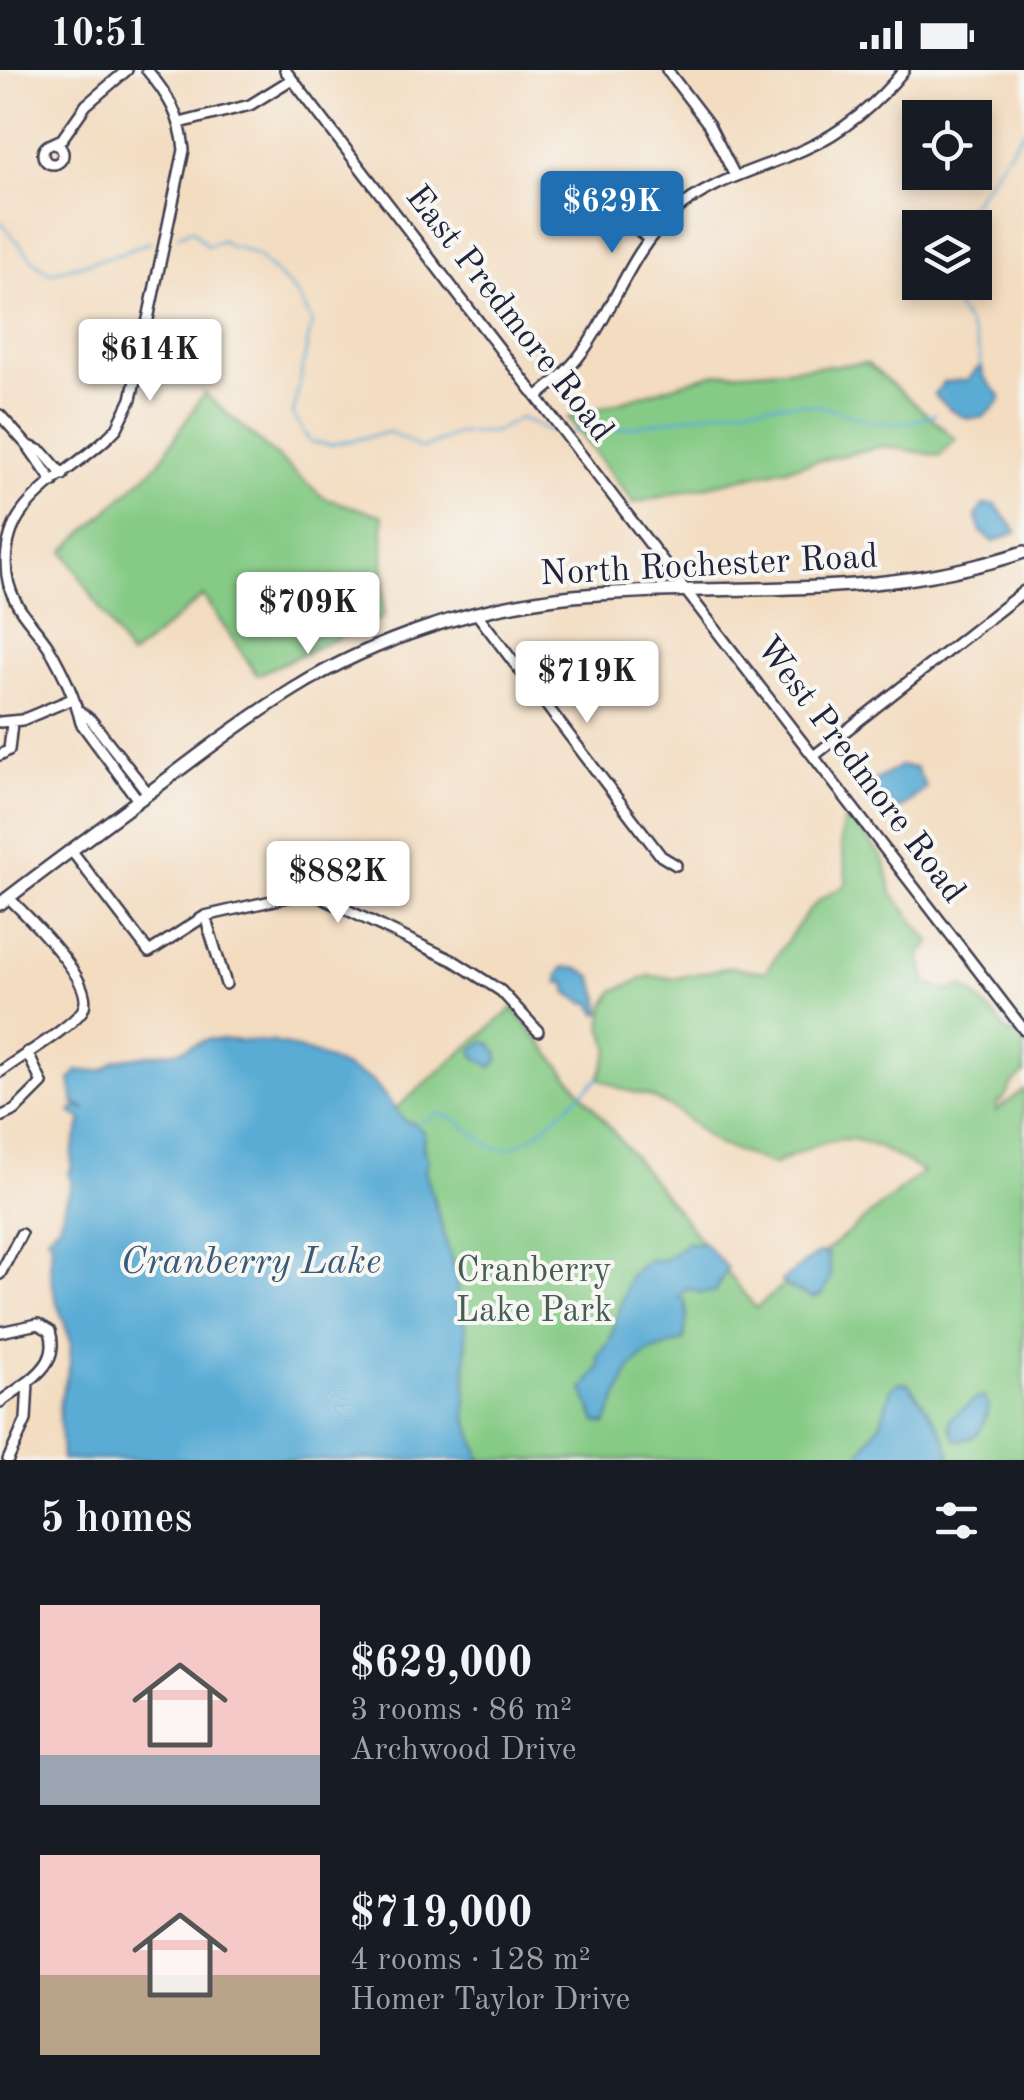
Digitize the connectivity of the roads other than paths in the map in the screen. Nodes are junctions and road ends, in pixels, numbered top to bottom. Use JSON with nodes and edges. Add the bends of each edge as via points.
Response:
{"nodes":[{"id":1,"x":127,"y":70,"type":"edge"},
{"id":2,"x":146,"y":70,"type":"edge"},
{"id":3,"x":667,"y":70,"type":"edge"},
{"id":4,"x":904,"y":70,"type":"edge"},
{"id":5,"x":288,"y":74,"type":"edge"},
{"id":6,"x":180,"y":123,"type":"junction"},
{"id":7,"x":59,"y":144,"type":"dead end"},
{"id":8,"x":735,"y":176,"type":"junction"},
{"id":9,"x":608,"y":204,"type":"dead end"},
{"id":10,"x":648,"y":239,"type":"junction"},
{"id":11,"x":538,"y":396,"type":"junction"},
{"id":12,"x":0,"y":414,"type":"edge"},
{"id":13,"x":27,"y":445,"type":"junction"},
{"id":14,"x":62,"y":475,"type":"junction"},
{"id":15,"x":53,"y":482,"type":"junction"},
{"id":16,"x":4,"y":551,"type":"edge"},
{"id":17,"x":1024,"y":552,"type":"edge"},
{"id":18,"x":690,"y":592,"type":"junction"},
{"id":19,"x":1024,"y":592,"type":"edge"},
{"id":20,"x":477,"y":614,"type":"junction"},
{"id":21,"x":72,"y":699,"type":"junction"},
{"id":22,"x":0,"y":722,"type":"edge"},
{"id":23,"x":12,"y":723,"type":"junction"},
{"id":24,"x":815,"y":755,"type":"junction"},
{"id":25,"x":0,"y":756,"type":"edge"},
{"id":26,"x":143,"y":797,"type":"junction"},
{"id":27,"x":71,"y":850,"type":"junction"},
{"id":28,"x":676,"y":864,"type":"dead end"},
{"id":29,"x":4,"y":900,"type":"edge"},
{"id":30,"x":205,"y":916,"type":"junction"},
{"id":31,"x":226,"y":984,"type":"dead end"},
{"id":32,"x":1024,"y":1030,"type":"edge"},
{"id":33,"x":538,"y":1031,"type":"dead end"},
{"id":34,"x":27,"y":1052,"type":"junction"},
{"id":35,"x":0,"y":1072,"type":"edge"},
{"id":36,"x":0,"y":1117,"type":"edge"},
{"id":37,"x":21,"y":1234,"type":"dead end"},
{"id":38,"x":0,"y":1274,"type":"edge"},
{"id":39,"x":0,"y":1332,"type":"edge"},
{"id":40,"x":28,"y":1382,"type":"junction"},
{"id":41,"x":0,"y":1402,"type":"edge"},
{"id":42,"x":8,"y":1460,"type":"edge"}],
"edges":[{"from":1,"to":7,"type":"street","via":[[78,114]]},
{"from":2,"to":6,"type":"street"},
{"from":3,"to":8,"type":"street","via":[[709,125]]},
{"from":4,"to":8,"type":"street","via":[[880,97],[822,139]]},
{"from":5,"to":6,"type":"street","via":[[250,104]]},
{"from":5,"to":11,"type":"street","name":"East Predmore Road"},
{"from":6,"to":14,"type":"street","via":[[182,168],[131,399],[116,428]]},
{"from":8,"to":10,"type":"street","via":[[696,195]]},
{"from":9,"to":10,"type":"street"},
{"from":10,"to":11,"type":"street","via":[[586,347]]},
{"from":11,"to":18,"type":"street","name":"East Predmore Road"},
{"from":12,"to":13,"type":"street"},
{"from":13,"to":14,"type":"street","via":[[43,452]]},
{"from":13,"to":15,"type":"street"},
{"from":14,"to":15,"type":"street"},
{"from":15,"to":16,"type":"street","via":[[18,516]]},
{"from":16,"to":21,"type":"street","via":[[14,599],[48,645]]},
{"from":17,"to":18,"type":"main road","name":"North Rochester Road","via":[[894,583]]},
{"from":18,"to":20,"type":"main road","name":"North Rochester Road","via":[[573,596]]},
{"from":18,"to":24,"type":"street","name":"West Predmore Road"},
{"from":19,"to":24,"type":"street"},
{"from":20,"to":26,"type":"main road","name":"North Rochester Road","via":[[404,636],[324,672]]},
{"from":20,"to":28,"type":"street","via":[[661,856]]},
{"from":21,"to":23,"type":"street"},
{"from":21,"to":26,"type":"street"},
{"from":22,"to":23,"type":"street"},
{"from":23,"to":25,"type":"street","via":[[9,750]]},
{"from":24,"to":32,"type":"street","name":"West Predmore Road"},
{"from":26,"to":27,"type":"main road","name":"North Rochester Road"},
{"from":27,"to":29,"type":"main road","name":"North Rochester Road"},
{"from":27,"to":30,"type":"street","via":[[149,952]]},
{"from":29,"to":34,"type":"street","via":[[85,988],[84,1008],[74,1020]]},
{"from":30,"to":31,"type":"street"},
{"from":30,"to":33,"type":"street","via":[[302,894],[320,897],[454,961],[505,994]]},
{"from":34,"to":35,"type":"street"},
{"from":34,"to":36,"type":"street","via":[[42,1083]]},
{"from":37,"to":38,"type":"street"},
{"from":39,"to":40,"type":"street","via":[[31,1324],[50,1331],[50,1361]]},
{"from":40,"to":41,"type":"street"},
{"from":40,"to":42,"type":"street","via":[[26,1420]]}]}
